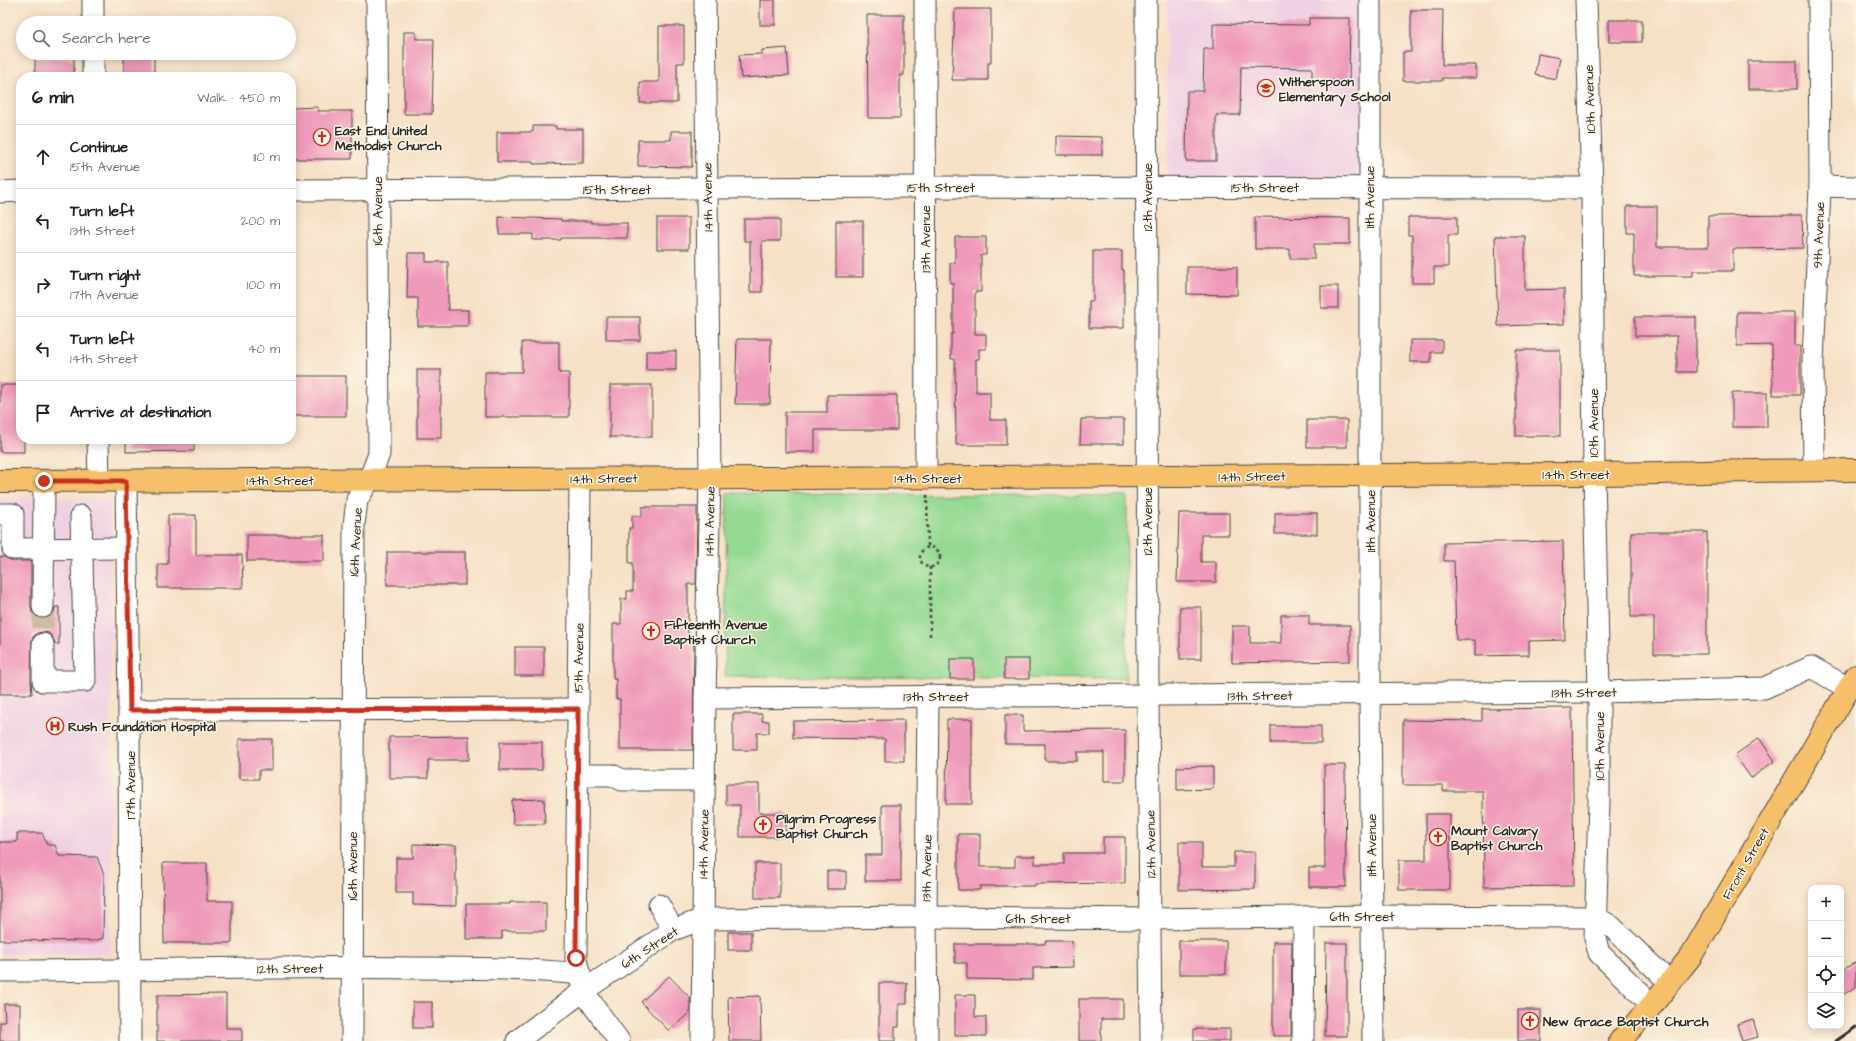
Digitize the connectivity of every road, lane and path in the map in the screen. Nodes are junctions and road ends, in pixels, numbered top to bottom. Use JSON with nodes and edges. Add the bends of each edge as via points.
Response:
{"nodes":[{"id":1,"x":93,"y":0,"type":"edge"},
{"id":2,"x":377,"y":0,"type":"edge"},
{"id":3,"x":705,"y":0,"type":"edge"},
{"id":4,"x":925,"y":0,"type":"edge"},
{"id":5,"x":1146,"y":0,"type":"edge"},
{"id":6,"x":1370,"y":0,"type":"edge"},
{"id":7,"x":1586,"y":0,"type":"edge"},
{"id":8,"x":1819,"y":0,"type":"edge"},
{"id":9,"x":93,"y":16,"type":"edge"},
{"id":10,"x":93,"y":60,"type":"edge"},
{"id":11,"x":93,"y":72,"type":"edge"},
{"id":12,"x":1820,"y":186,"type":"junction"},
{"id":13,"x":925,"y":187,"type":"junction"},
{"id":14,"x":1147,"y":187,"type":"junction"},
{"id":15,"x":1369,"y":187,"type":"junction"},
{"id":16,"x":1856,"y":187,"type":"edge"},
{"id":17,"x":707,"y":188,"type":"junction"},
{"id":18,"x":1592,"y":188,"type":"junction"},
{"id":19,"x":296,"y":190,"type":"edge"},
{"id":20,"x":377,"y":190,"type":"junction"},
{"id":21,"x":16,"y":191,"type":"edge"},
{"id":22,"x":0,"y":192,"type":"edge"},
{"id":23,"x":98,"y":444,"type":"edge"},
{"id":24,"x":1814,"y":470,"type":"junction"},
{"id":25,"x":1856,"y":470,"type":"edge"},
{"id":26,"x":1594,"y":474,"type":"junction"},
{"id":27,"x":1370,"y":475,"type":"junction"},
{"id":28,"x":710,"y":477,"type":"junction"},
{"id":29,"x":1147,"y":477,"type":"junction"},
{"id":30,"x":926,"y":478,"type":"junction"},
{"id":31,"x":580,"y":479,"type":"junction"},
{"id":32,"x":369,"y":480,"type":"junction"},
{"id":33,"x":0,"y":481,"type":"edge"},
{"id":34,"x":44,"y":481,"type":"junction"},
{"id":35,"x":99,"y":481,"type":"junction"},
{"id":36,"x":126,"y":481,"type":"junction"},
{"id":37,"x":0,"y":514,"type":"edge"},
{"id":38,"x":81,"y":516,"type":"dead end"},
{"id":39,"x":42,"y":547,"type":"junction"},
{"id":40,"x":928,"y":547,"type":"junction"},
{"id":41,"x":82,"y":548,"type":"junction"},
{"id":42,"x":127,"y":548,"type":"junction"},
{"id":43,"x":930,"y":567,"type":"junction"},
{"id":44,"x":43,"y":607,"type":"tunnel mouth"},
{"id":45,"x":930,"y":637,"type":"dead end"},
{"id":46,"x":43,"y":644,"type":"tunnel mouth"},
{"id":47,"x":1852,"y":682,"type":"edge"},
{"id":48,"x":1599,"y":692,"type":"junction"},
{"id":49,"x":1370,"y":694,"type":"junction"},
{"id":50,"x":928,"y":696,"type":"junction"},
{"id":51,"x":1148,"y":696,"type":"junction"},
{"id":52,"x":705,"y":698,"type":"junction"},
{"id":53,"x":578,"y":709,"type":"junction"},
{"id":54,"x":130,"y":710,"type":"junction"},
{"id":55,"x":352,"y":710,"type":"junction"},
{"id":56,"x":704,"y":780,"type":"junction"},
{"id":57,"x":577,"y":781,"type":"junction"},
{"id":58,"x":659,"y":905,"type":"dead end"},
{"id":59,"x":1372,"y":916,"type":"junction"},
{"id":60,"x":1304,"y":917,"type":"junction"},
{"id":61,"x":1596,"y":917,"type":"junction"},
{"id":62,"x":926,"y":918,"type":"junction"},
{"id":63,"x":703,"y":919,"type":"junction"},
{"id":64,"x":1151,"y":919,"type":"junction"},
{"id":65,"x":673,"y":930,"type":"junction"},
{"id":66,"x":351,"y":967,"type":"junction"},
{"id":67,"x":0,"y":971,"type":"edge"},
{"id":68,"x":131,"y":971,"type":"junction"},
{"id":69,"x":581,"y":982,"type":"junction"},
{"id":70,"x":1670,"y":983,"type":"junction"},
{"id":71,"x":1652,"y":1005,"type":"junction"},
{"id":72,"x":130,"y":1041,"type":"edge"},
{"id":73,"x":352,"y":1041,"type":"edge"},
{"id":74,"x":517,"y":1041,"type":"edge"},
{"id":75,"x":619,"y":1041,"type":"edge"},
{"id":76,"x":702,"y":1041,"type":"edge"},
{"id":77,"x":927,"y":1041,"type":"edge"},
{"id":78,"x":1151,"y":1041,"type":"edge"},
{"id":79,"x":1302,"y":1041,"type":"edge"},
{"id":80,"x":1373,"y":1041,"type":"edge"},
{"id":81,"x":1620,"y":1041,"type":"edge"}],
"edges":[{"from":1,"to":9,"type":"street"},
{"from":2,"to":20,"type":"street","name":"16th Avenue"},
{"from":3,"to":17,"type":"street","name":"14th Avenue"},
{"from":4,"to":13,"type":"street","name":"13th Avenue"},
{"from":5,"to":14,"type":"street","name":"12th Avenue"},
{"from":6,"to":15,"type":"street","name":"11th Avenue"},
{"from":7,"to":18,"type":"street","name":"10th Avenue"},
{"from":8,"to":12,"type":"street","name":"9th Avenue"},
{"from":10,"to":11,"type":"street"},
{"from":12,"to":16,"type":"street"},
{"from":12,"to":24,"type":"street","name":"9th Avenue","via":[[1813,364]]},
{"from":13,"to":14,"type":"street","name":"15th Street"},
{"from":13,"to":17,"type":"street","name":"15th Street"},
{"from":13,"to":30,"type":"street","name":"13th Avenue"},
{"from":14,"to":15,"type":"street","name":"15th Street"},
{"from":14,"to":29,"type":"street","name":"12th Avenue"},
{"from":15,"to":18,"type":"street","name":"15th Street"},
{"from":15,"to":27,"type":"street","name":"11th Avenue"},
{"from":17,"to":20,"type":"street","name":"15th Street"},
{"from":17,"to":28,"type":"street","name":"14th Avenue"},
{"from":18,"to":26,"type":"street","name":"10th Avenue"},
{"from":19,"to":20,"type":"street","name":"15th Street"},
{"from":20,"to":32,"type":"street","name":"16th Avenue","via":[[379,454]]},
{"from":21,"to":22,"type":"street"},
{"from":23,"to":35,"type":"street"},
{"from":24,"to":25,"type":"main road","name":"14th Street"},
{"from":24,"to":26,"type":"main road","name":"14th Street"},
{"from":26,"to":27,"type":"main road","name":"14th Street"},
{"from":26,"to":48,"type":"street","name":"10th Avenue"},
{"from":27,"to":29,"type":"main road","name":"14th Street"},
{"from":27,"to":49,"type":"street","name":"11th Avenue"},
{"from":28,"to":30,"type":"main road","name":"14th Street"},
{"from":28,"to":31,"type":"main road","name":"14th Street"},
{"from":28,"to":52,"type":"street","name":"14th Avenue"},
{"from":29,"to":30,"type":"main road","name":"14th Street"},
{"from":29,"to":51,"type":"street","name":"12th Avenue"},
{"from":30,"to":40,"type":"path"},
{"from":31,"to":32,"type":"main road","name":"14th Street"},
{"from":31,"to":53,"type":"street","name":"15th Avenue"},
{"from":32,"to":36,"type":"main road","name":"14th Street"},
{"from":32,"to":55,"type":"street","name":"16th Avenue","via":[[357,500],[354,525]]},
{"from":33,"to":34,"type":"main road","name":"14th Street"},
{"from":34,"to":35,"type":"main road","name":"14th Street"},
{"from":34,"to":39,"type":"street"},
{"from":35,"to":36,"type":"main road","name":"14th Street"},
{"from":36,"to":42,"type":"street","name":"17th Avenue"},
{"from":37,"to":39,"type":"street","via":[[13,514],[9,549]]},
{"from":38,"to":41,"type":"street"},
{"from":39,"to":41,"type":"street"},
{"from":39,"to":44,"type":"street"},
{"from":40,"to":43,"type":"path","via":[[920,553],[920,559],[923,565]]},
{"from":40,"to":43,"type":"path","via":[[935,548],[940,556],[936,565]]},
{"from":41,"to":42,"type":"street"},
{"from":41,"to":46,"type":"street","via":[[85,681],[43,681]]},
{"from":42,"to":54,"type":"street","name":"17th Avenue"},
{"from":43,"to":45,"type":"path"},
{"from":47,"to":48,"type":"street","name":"13th Street","via":[[1811,667],[1764,688]]},
{"from":47,"to":70,"type":"main road","name":"Front Street","via":[[1691,956]]},
{"from":48,"to":49,"type":"street","name":"13th Street"},
{"from":48,"to":61,"type":"street","name":"10th Avenue"},
{"from":49,"to":51,"type":"street","name":"13th Street"},
{"from":49,"to":59,"type":"street","name":"11th Avenue"},
{"from":50,"to":51,"type":"street","name":"13th Street"},
{"from":50,"to":52,"type":"street","name":"13th Street"},
{"from":50,"to":62,"type":"street","name":"13th Avenue"},
{"from":51,"to":64,"type":"street","name":"12th Avenue"},
{"from":52,"to":56,"type":"street","name":"14th Avenue"},
{"from":53,"to":55,"type":"street"},
{"from":53,"to":57,"type":"street","name":"15th Avenue"},
{"from":54,"to":55,"type":"street"},
{"from":54,"to":68,"type":"street","name":"17th Avenue"},
{"from":55,"to":66,"type":"street","name":"16th Avenue"},
{"from":56,"to":57,"type":"street","via":[[622,780],[612,787]]},
{"from":56,"to":63,"type":"street","name":"14th Avenue"},
{"from":57,"to":69,"type":"street","name":"15th Avenue","via":[[576,958]]},
{"from":58,"to":65,"type":"street"},
{"from":59,"to":60,"type":"street","name":"6th Street"},
{"from":59,"to":61,"type":"street","name":"6th Street"},
{"from":59,"to":80,"type":"street","name":"11th Avenue"},
{"from":60,"to":64,"type":"street","name":"6th Street"},
{"from":60,"to":79,"type":"street"},
{"from":61,"to":70,"type":"street","via":[[1612,927]]},
{"from":61,"to":71,"type":"street","name":"10th Avenue","via":[[1595,938],[1599,953]]},
{"from":62,"to":63,"type":"street","name":"6th Street"},
{"from":62,"to":64,"type":"street","name":"6th Street"},
{"from":62,"to":77,"type":"street","name":"13th Avenue"},
{"from":63,"to":65,"type":"street","name":"6th Street"},
{"from":63,"to":76,"type":"street","name":"14th Avenue"},
{"from":64,"to":78,"type":"street","name":"12th Avenue"},
{"from":65,"to":69,"type":"street","name":"6th Street"},
{"from":66,"to":68,"type":"street","name":"12th Street"},
{"from":66,"to":69,"type":"street","name":"12th Street","via":[[534,969]]},
{"from":66,"to":73,"type":"street","name":"16th Avenue"},
{"from":67,"to":68,"type":"street","name":"12th Street"},
{"from":68,"to":72,"type":"street","name":"17th Avenue"},
{"from":69,"to":74,"type":"street","name":"6th Street"},
{"from":69,"to":75,"type":"street","name":"15th Avenue"},
{"from":70,"to":71,"type":"main road","name":"Front Street"},
{"from":71,"to":81,"type":"main road","name":"Front Street"}]}
